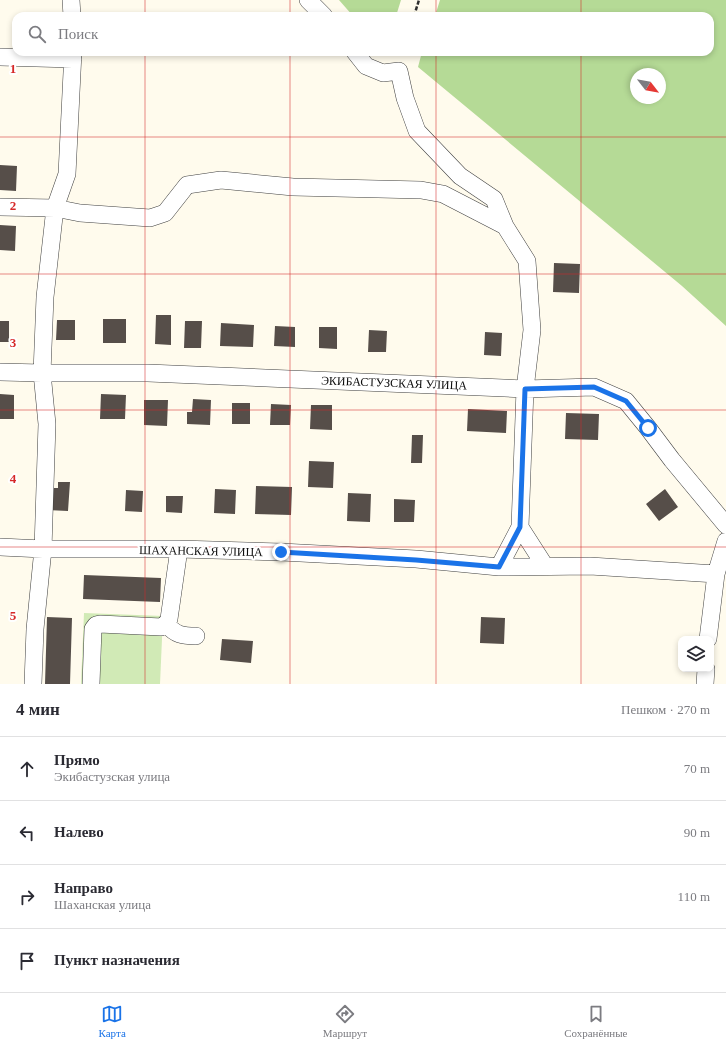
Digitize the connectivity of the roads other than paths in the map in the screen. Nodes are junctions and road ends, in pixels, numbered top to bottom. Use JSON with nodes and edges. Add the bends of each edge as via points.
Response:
{"nodes":[{"id":1,"x":72,"y":0,"type":"edge"},
{"id":2,"x":308,"y":0,"type":"edge"},
{"id":3,"x":72,"y":12,"type":"edge"},
{"id":4,"x":320,"y":12,"type":"edge"},
{"id":5,"x":73,"y":56,"type":"edge"},
{"id":6,"x":358,"y":56,"type":"edge"},
{"id":7,"x":0,"y":57,"type":"edge"},
{"id":8,"x":0,"y":207,"type":"edge"},
{"id":9,"x":55,"y":208,"type":"junction"},
{"id":10,"x":505,"y":226,"type":"junction"},
{"id":11,"x":0,"y":372,"type":"edge"},
{"id":12,"x":42,"y":373,"type":"junction"},
{"id":13,"x":525,"y":389,"type":"junction"},
{"id":14,"x":726,"y":524,"type":"edge"},
{"id":15,"x":520,"y":527,"type":"junction"},
{"id":16,"x":726,"y":541,"type":"edge"},
{"id":17,"x":0,"y":547,"type":"edge"},
{"id":18,"x":43,"y":549,"type":"junction"},
{"id":19,"x":179,"y":549,"type":"junction"},
{"id":20,"x":545,"y":566,"type":"junction"},
{"id":21,"x":499,"y":567,"type":"junction"},
{"id":22,"x":716,"y":574,"type":"junction"},
{"id":23,"x":166,"y":624,"type":"junction"},
{"id":24,"x":196,"y":636,"type":"dead end"},
{"id":25,"x":708,"y":636,"type":"edge"},
{"id":26,"x":706,"y":672,"type":"edge"},
{"id":27,"x":33,"y":684,"type":"edge"},
{"id":28,"x":91,"y":684,"type":"edge"},
{"id":29,"x":704,"y":684,"type":"edge"}],
"edges":[{"from":1,"to":3,"type":"street"},
{"from":2,"to":4,"type":"street"},
{"from":5,"to":7,"type":"street"},
{"from":5,"to":9,"type":"street","via":[[66,174]]},
{"from":6,"to":10,"type":"street","via":[[366,66],[383,73],[399,71],[404,98],[417,131],[460,176],[494,198]]},
{"from":8,"to":9,"type":"street"},
{"from":9,"to":10,"type":"street","via":[[80,213],[150,218],[165,213],[187,184],[221,180],[293,187],[420,190],[443,194]]},
{"from":9,"to":12,"type":"street","via":[[45,297]]},
{"from":10,"to":13,"type":"street","via":[[527,261],[532,330]]},
{"from":11,"to":12,"type":"street","name":"ЭКИБАСТУЗСКАЯ УЛИЦА"},
{"from":12,"to":13,"type":"street","name":"ЭКИБАСТУЗСКАЯ УЛИЦА","via":[[148,373]]},
{"from":12,"to":18,"type":"street","via":[[47,424]]},
{"from":13,"to":14,"type":"street","name":"ЭКИБАСТУЗСКАЯ УЛИЦА","via":[[594,387],[626,401],[676,466]]},
{"from":13,"to":15,"type":"street"},
{"from":15,"to":20,"type":"street"},
{"from":15,"to":21,"type":"street"},
{"from":16,"to":22,"type":"street"},
{"from":17,"to":18,"type":"street","name":"ШАХАНСКАЯ УЛИЦА"},
{"from":18,"to":19,"type":"street","name":"ШАХАНСКАЯ УЛИЦА"},
{"from":18,"to":27,"type":"street","via":[[35,629]]},
{"from":19,"to":21,"type":"street","name":"ШАХАНСКАЯ УЛИЦА","via":[[400,559]]},
{"from":19,"to":23,"type":"street","via":[[169,619]]},
{"from":20,"to":21,"type":"street","name":"ШАХАНСКАЯ УЛИЦА"},
{"from":20,"to":22,"type":"street","name":"ШАХАНСКАЯ УЛИЦА","via":[[590,566]]},
{"from":22,"to":25,"type":"street"},
{"from":23,"to":24,"type":"street","via":[[179,634]]},
{"from":23,"to":28,"type":"street","via":[[161,627],[96,625],[93,629]]},
{"from":26,"to":29,"type":"street"}]}
